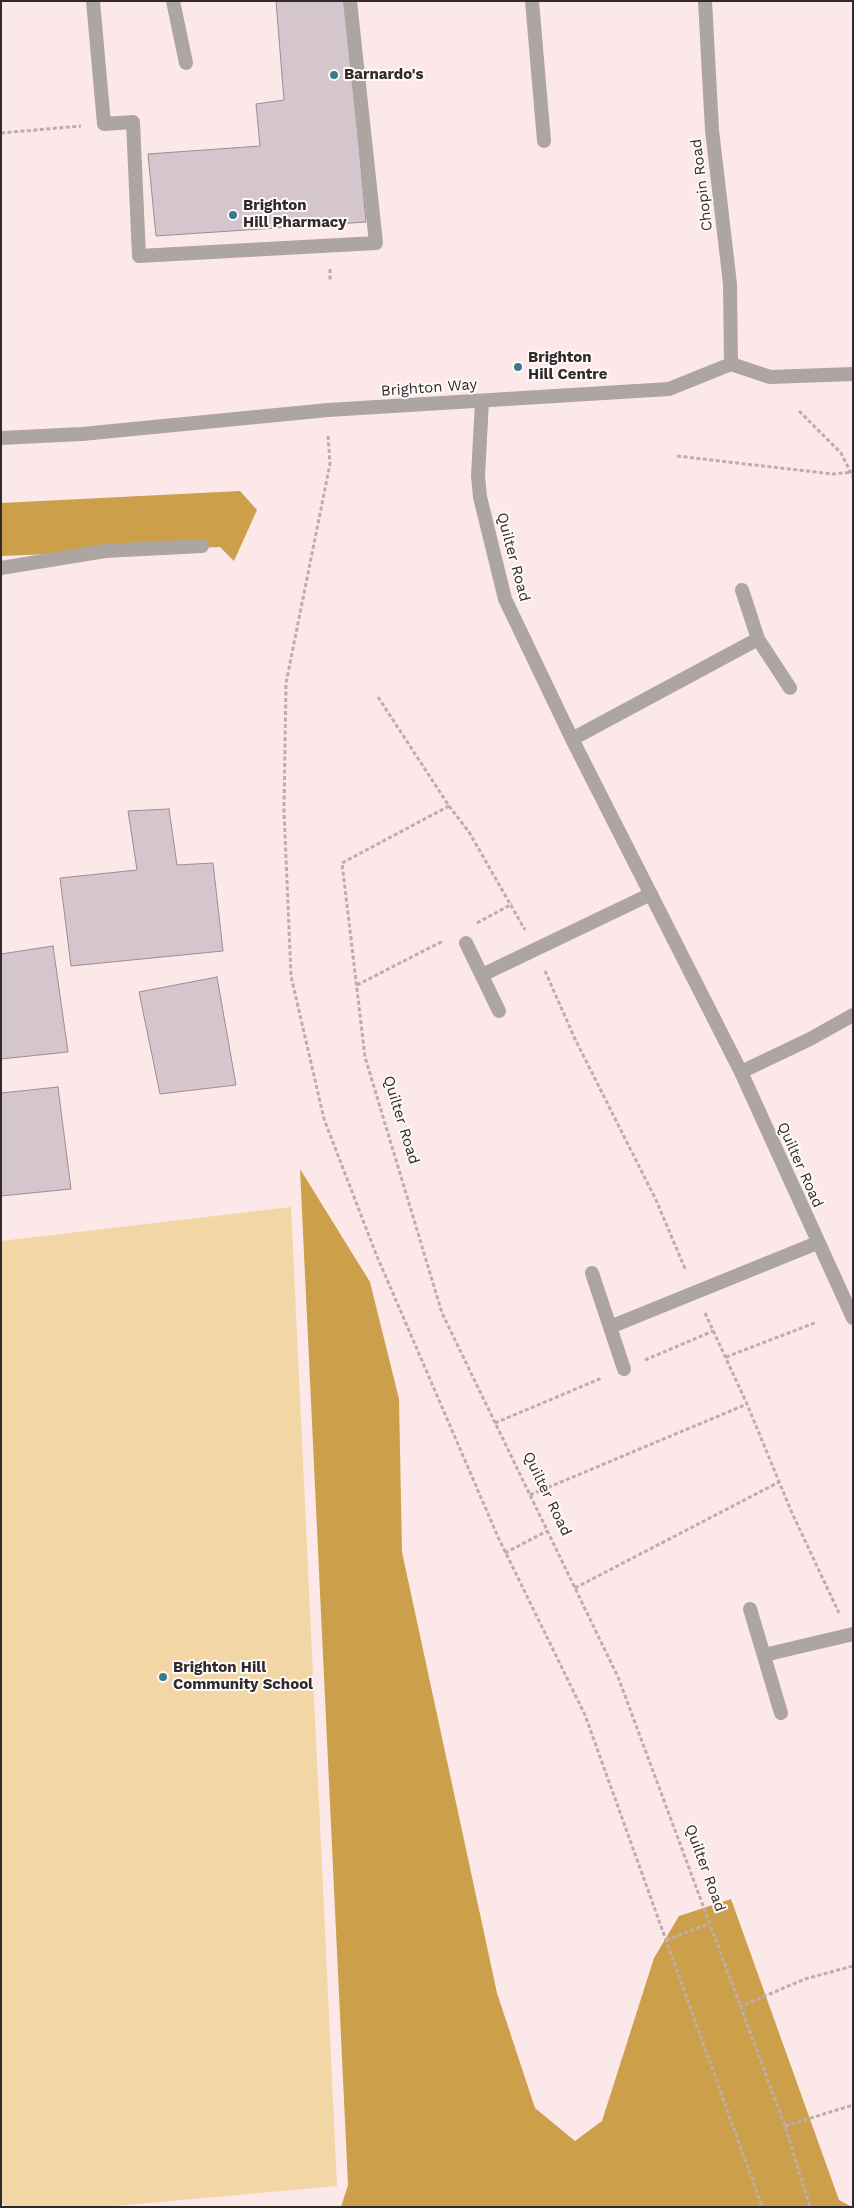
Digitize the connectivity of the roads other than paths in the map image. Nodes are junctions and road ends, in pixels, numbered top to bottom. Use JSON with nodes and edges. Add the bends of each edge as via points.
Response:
{"nodes":[{"id":1,"x":93,"y":1,"type":"edge"},
{"id":2,"x":174,"y":1,"type":"edge"},
{"id":3,"x":350,"y":1,"type":"edge"},
{"id":4,"x":532,"y":1,"type":"edge"},
{"id":5,"x":704,"y":1,"type":"edge"},
{"id":6,"x":186,"y":63,"type":"dead end"},
{"id":7,"x":544,"y":141,"type":"dead end"},
{"id":8,"x":731,"y":364,"type":"junction"},
{"id":9,"x":853,"y":374,"type":"edge"},
{"id":10,"x":482,"y":401,"type":"junction"},
{"id":11,"x":1,"y":438,"type":"edge"},
{"id":12,"x":202,"y":546,"type":"dead end"},
{"id":13,"x":1,"y":568,"type":"edge"},
{"id":14,"x":742,"y":590,"type":"dead end"},
{"id":15,"x":758,"y":639,"type":"junction"},
{"id":16,"x":790,"y":688,"type":"dead end"},
{"id":17,"x":572,"y":739,"type":"junction"},
{"id":18,"x":651,"y":894,"type":"junction"},
{"id":19,"x":466,"y":943,"type":"dead end"},
{"id":20,"x":482,"y":975,"type":"junction"},
{"id":21,"x":499,"y":1012,"type":"dead end"},
{"id":22,"x":853,"y":1015,"type":"edge"},
{"id":23,"x":741,"y":1072,"type":"junction"},
{"id":24,"x":817,"y":1243,"type":"junction"},
{"id":25,"x":592,"y":1273,"type":"dead end"},
{"id":26,"x":853,"y":1318,"type":"edge"},
{"id":27,"x":610,"y":1326,"type":"junction"},
{"id":28,"x":624,"y":1369,"type":"dead end"},
{"id":29,"x":750,"y":1609,"type":"dead end"},
{"id":30,"x":853,"y":1634,"type":"edge"},
{"id":31,"x":764,"y":1655,"type":"junction"},
{"id":32,"x":781,"y":1714,"type":"dead end"}],
"edges":[{"from":1,"to":3,"type":"street","via":[[104,124],[133,122],[139,256],[376,244]]},
{"from":2,"to":6,"type":"street"},
{"from":4,"to":7,"type":"street"},
{"from":5,"to":8,"type":"street","name":"Chopin Road","via":[[712,130],[730,284]]},
{"from":8,"to":9,"type":"street","via":[[770,376]]},
{"from":8,"to":10,"type":"street","name":"Brighton Way","via":[[669,389]]},
{"from":10,"to":11,"type":"street","name":"Brighton Way","via":[[304,412],[82,434]]},
{"from":10,"to":17,"type":"street","name":"Quilter Road","via":[[480,498],[505,599]]},
{"from":12,"to":13,"type":"street","via":[[105,551]]},
{"from":14,"to":15,"type":"street"},
{"from":15,"to":16,"type":"street"},
{"from":15,"to":17,"type":"street"},
{"from":17,"to":18,"type":"street","name":"Quilter Road"},
{"from":18,"to":20,"type":"street"},
{"from":18,"to":23,"type":"street","name":"Quilter Road"},
{"from":19,"to":20,"type":"street"},
{"from":20,"to":21,"type":"street"},
{"from":22,"to":23,"type":"street"},
{"from":23,"to":24,"type":"street","name":"Quilter Road"},
{"from":24,"to":26,"type":"street","name":"Quilter Road"},
{"from":24,"to":27,"type":"street"},
{"from":25,"to":27,"type":"street"},
{"from":27,"to":28,"type":"street"},
{"from":29,"to":31,"type":"street"},
{"from":30,"to":31,"type":"street"},
{"from":31,"to":32,"type":"street"}]}
